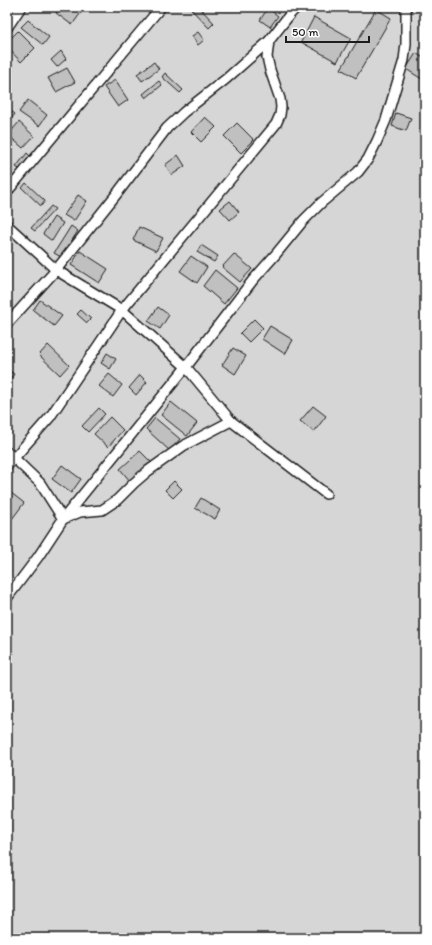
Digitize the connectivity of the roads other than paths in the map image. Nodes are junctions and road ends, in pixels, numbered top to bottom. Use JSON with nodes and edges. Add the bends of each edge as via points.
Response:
{"nodes":[{"id":1,"x":21,"y":7,"type":"edge"},
{"id":2,"x":161,"y":7,"type":"edge"},
{"id":3,"x":297,"y":7,"type":"edge"},
{"id":4,"x":406,"y":7,"type":"edge"},
{"id":5,"x":7,"y":28,"type":"edge"},
{"id":6,"x":269,"y":41,"type":"junction"},
{"id":7,"x":7,"y":192,"type":"edge"},
{"id":8,"x":7,"y":225,"type":"edge"},
{"id":9,"x":56,"y":270,"type":"junction"},
{"id":10,"x":122,"y":310,"type":"junction"},
{"id":11,"x":7,"y":324,"type":"edge"},
{"id":12,"x":186,"y":367,"type":"junction"},
{"id":13,"x":231,"y":421,"type":"junction"},
{"id":14,"x":11,"y":455,"type":"edge"},
{"id":15,"x":7,"y":466,"type":"edge"},
{"id":16,"x":326,"y":494,"type":"dead end"},
{"id":17,"x":64,"y":520,"type":"junction"},
{"id":18,"x":7,"y":598,"type":"edge"}],
"edges":[{"from":1,"to":5,"type":"street"},
{"from":2,"to":7,"type":"street"},
{"from":3,"to":6,"type":"street"},
{"from":4,"to":12,"type":"street","via":[[404,60],[386,120],[368,159],[358,172],[302,220]]},
{"from":6,"to":9,"type":"street","via":[[167,128]]},
{"from":6,"to":10,"type":"street","via":[[267,57],[281,107],[276,124]]},
{"from":8,"to":9,"type":"street"},
{"from":9,"to":10,"type":"street"},
{"from":9,"to":11,"type":"street"},
{"from":10,"to":12,"type":"street"},
{"from":10,"to":14,"type":"street","via":[[50,417]]},
{"from":12,"to":13,"type":"street"},
{"from":12,"to":17,"type":"street"},
{"from":13,"to":16,"type":"street"},
{"from":13,"to":17,"type":"street","via":[[183,446],[148,471],[117,500],[102,510],[80,512]]},
{"from":14,"to":15,"type":"street"},
{"from":14,"to":17,"type":"street","via":[[40,483]]},
{"from":17,"to":18,"type":"street"}]}
